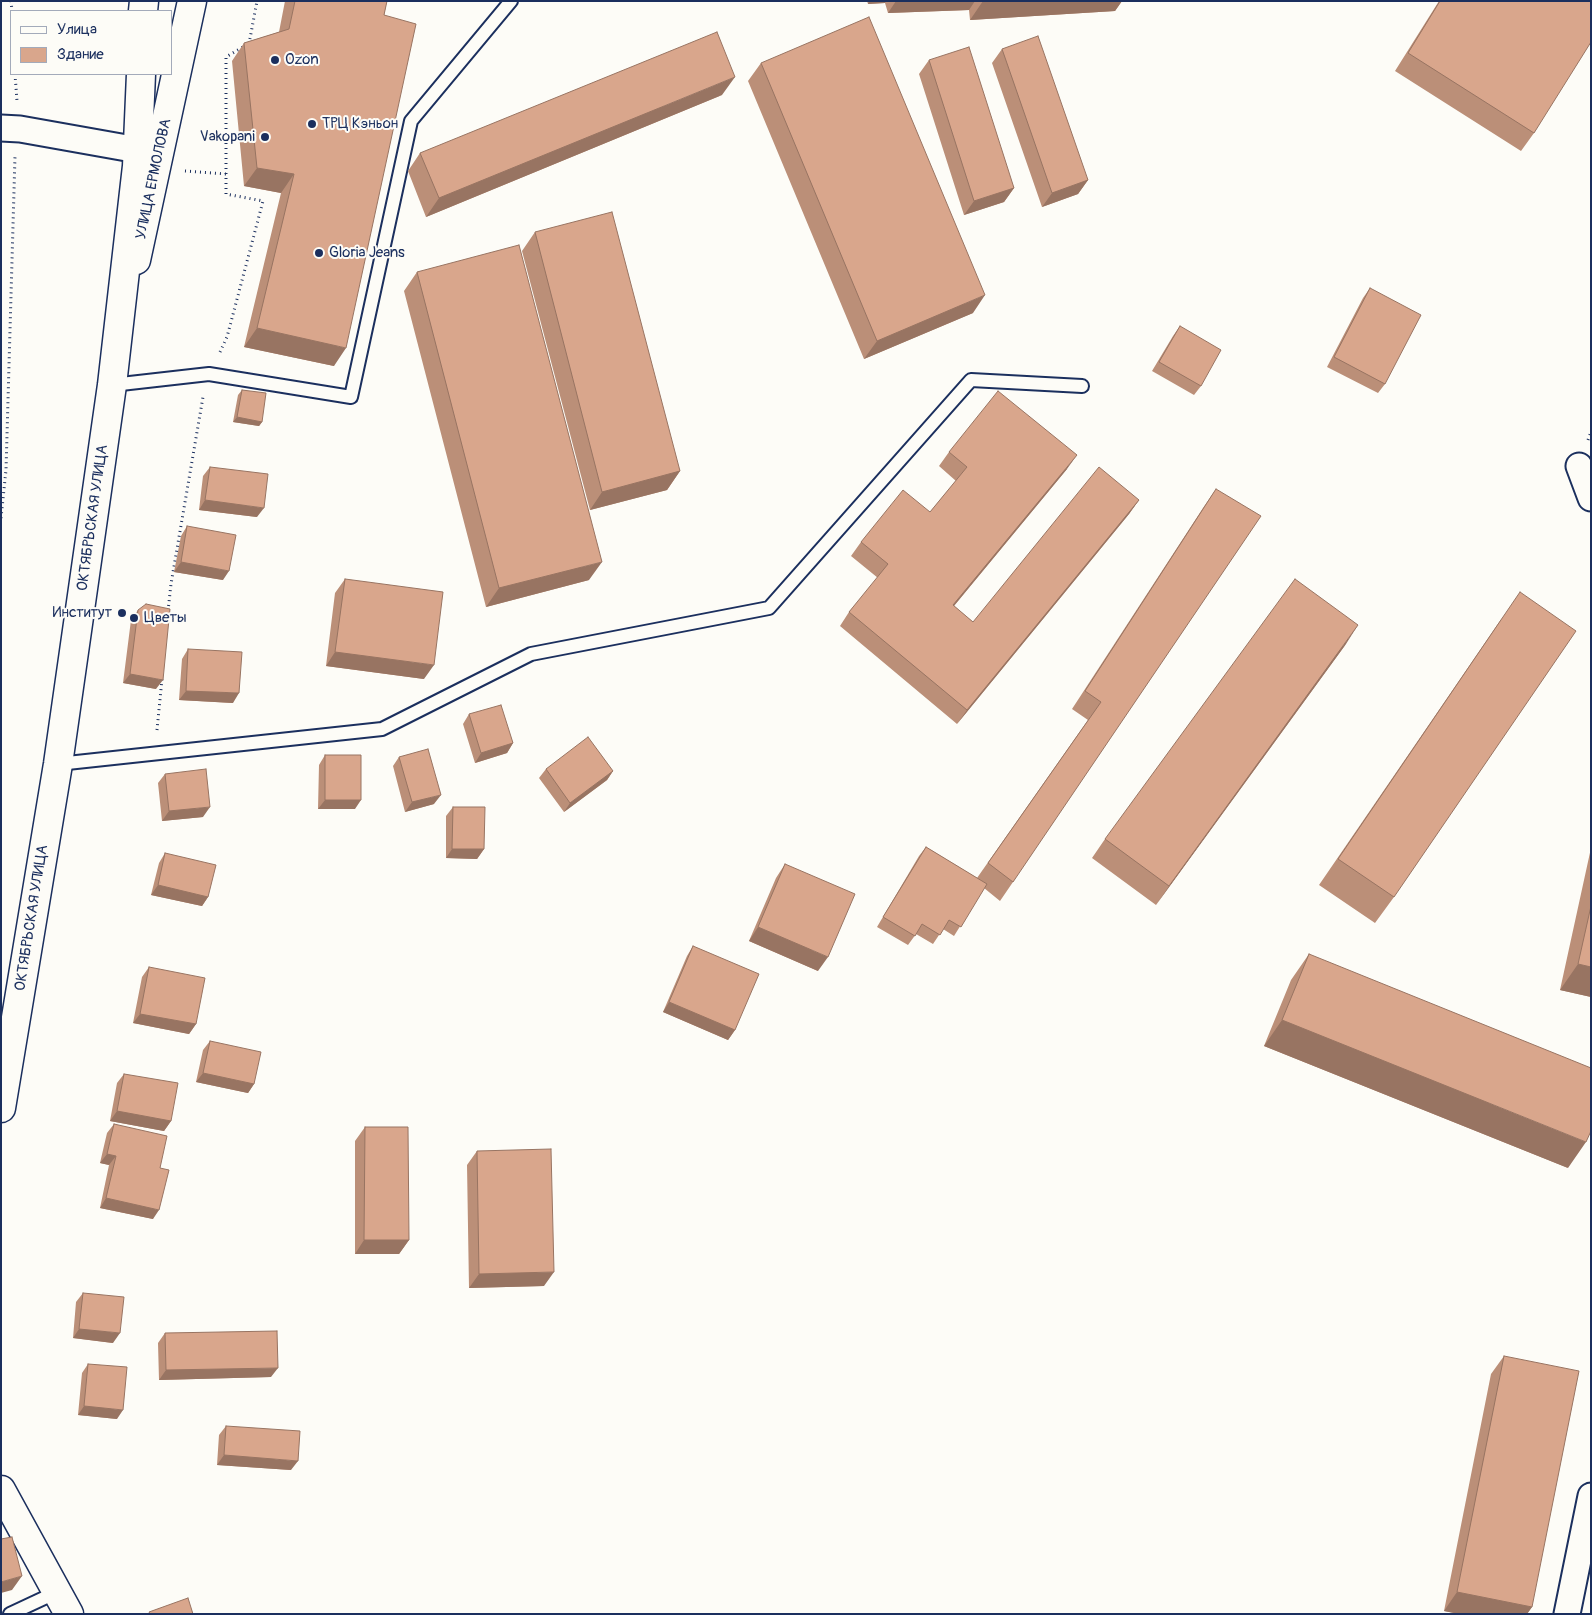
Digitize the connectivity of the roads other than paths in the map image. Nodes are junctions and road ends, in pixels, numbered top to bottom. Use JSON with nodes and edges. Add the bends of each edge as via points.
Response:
{"nodes":[{"id":1,"x":192,"y":1,"type":"edge"},
{"id":2,"x":512,"y":1,"type":"edge"},
{"id":3,"x":141,"y":75,"type":"edge"},
{"id":4,"x":10,"y":129,"type":"edge"},
{"id":5,"x":138,"y":150,"type":"junction"},
{"id":6,"x":116,"y":357,"type":"junction"},
{"id":7,"x":112,"y":385,"type":"junction"},
{"id":8,"x":1082,"y":386,"type":"dead end"},
{"id":9,"x":1579,"y":466,"type":"dead end"},
{"id":10,"x":1591,"y":498,"type":"edge"},
{"id":11,"x":58,"y":764,"type":"junction"},
{"id":12,"x":1,"y":1108,"type":"edge"},
{"id":13,"x":1,"y":1490,"type":"edge"},
{"id":14,"x":1591,"y":1496,"type":"edge"},
{"id":15,"x":63,"y":1603,"type":"edge"},
{"id":16,"x":10,"y":1614,"type":"edge"},
{"id":17,"x":1566,"y":1614,"type":"edge"}],
"edges":[{"from":1,"to":6,"type":"main road","name":"УЛИЦА ЕРМОЛОВА"},
{"from":2,"to":7,"type":"lane","via":[[411,121],[351,397],[209,374]]},
{"from":3,"to":5,"type":"main road","name":"ОКТЯБРЬСКАЯ УЛИЦА"},
{"from":4,"to":5,"type":"street"},
{"from":5,"to":6,"type":"main road","name":"ОКТЯБРЬСКАЯ УЛИЦА"},
{"from":6,"to":7,"type":"main road","name":"ОКТЯБРЬСКАЯ УЛИЦА"},
{"from":7,"to":11,"type":"main road","name":"ОКТЯБРЬСКАЯ УЛИЦА"},
{"from":8,"to":11,"type":"lane","via":[[972,380],[769,608],[531,654],[382,729]]},
{"from":9,"to":10,"type":"street"},
{"from":11,"to":12,"type":"main road","name":"ОКТЯБРЬСКАЯ УЛИЦА"},
{"from":13,"to":15,"type":"main road"},
{"from":14,"to":17,"type":"street"},
{"from":15,"to":16,"type":"lane"}]}
